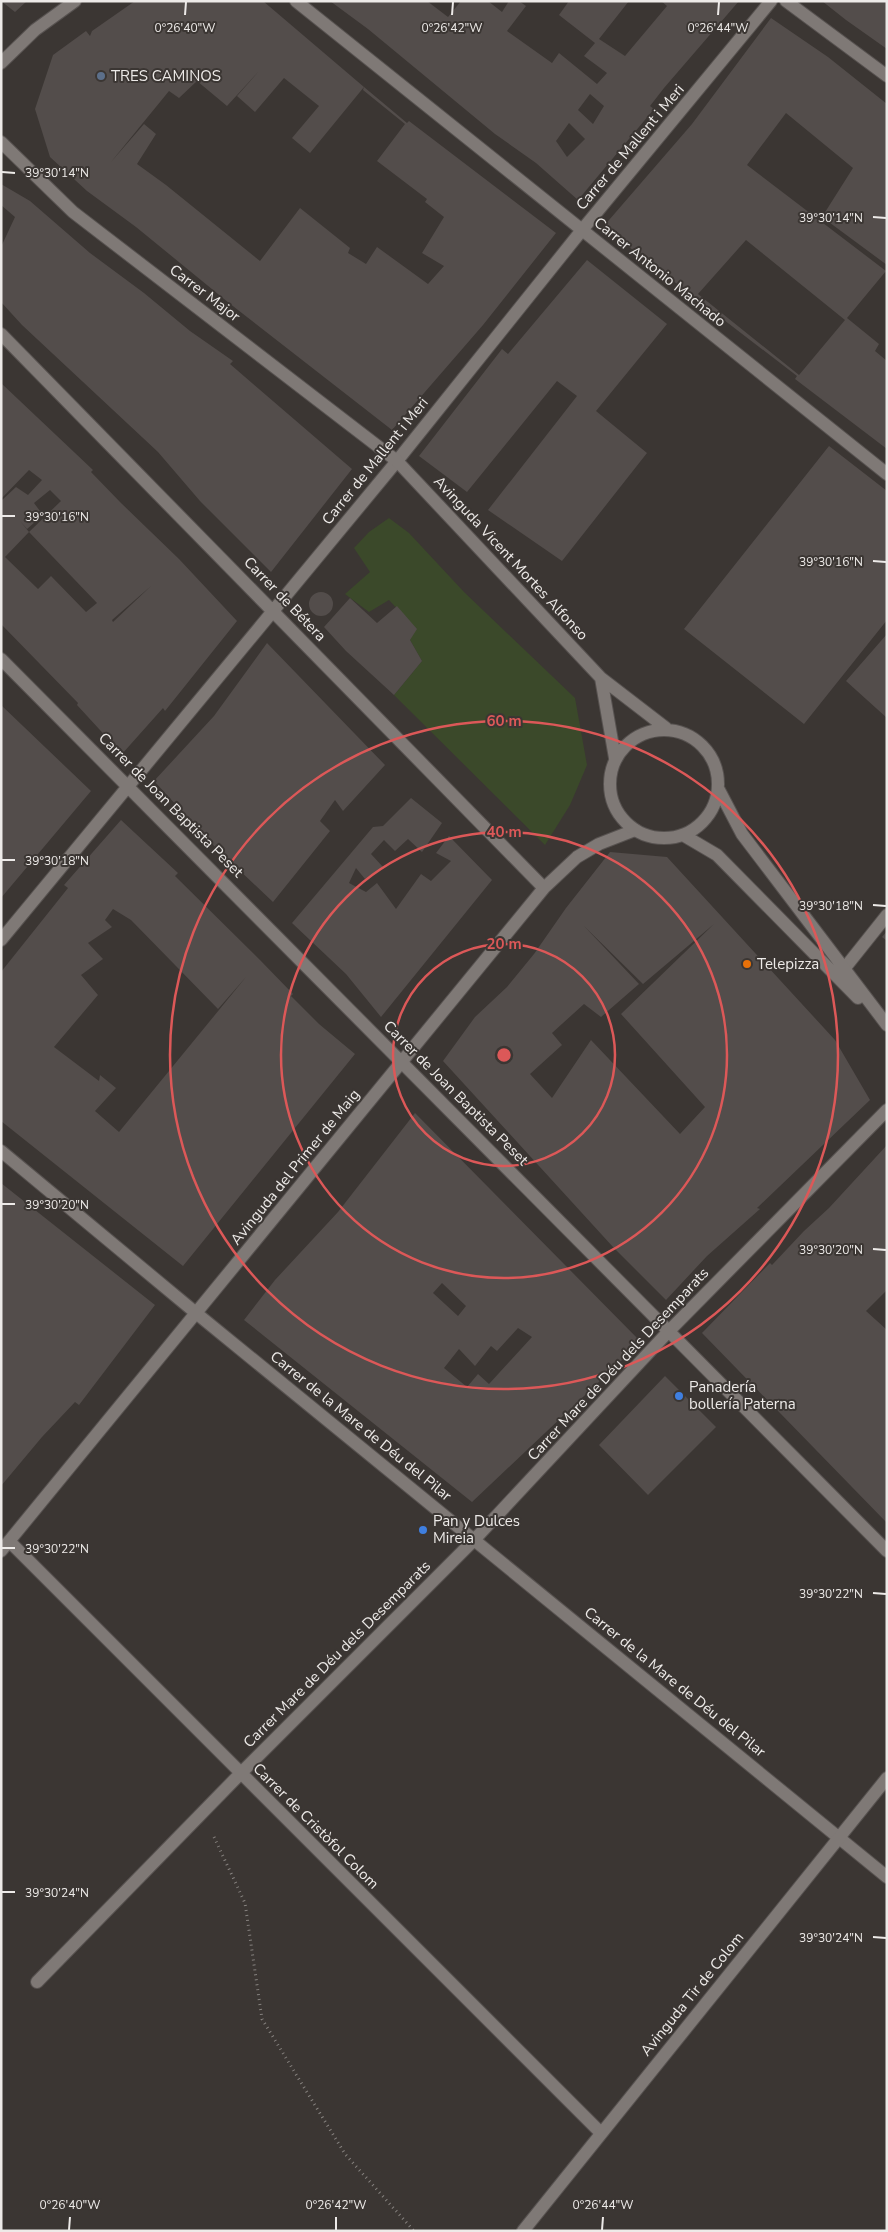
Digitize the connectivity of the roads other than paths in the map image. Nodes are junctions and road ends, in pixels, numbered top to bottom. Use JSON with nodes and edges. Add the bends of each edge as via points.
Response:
{"nodes":[{"id":1,"x":76,"y":1,"type":"edge"},
{"id":2,"x":296,"y":1,"type":"edge"},
{"id":3,"x":771,"y":1,"type":"edge"},
{"id":4,"x":786,"y":1,"type":"edge"},
{"id":5,"x":1,"y":63,"type":"edge"},
{"id":6,"x":887,"y":76,"type":"edge"},
{"id":7,"x":1,"y":142,"type":"edge"},
{"id":8,"x":582,"y":230,"type":"junction"},
{"id":9,"x":1,"y":334,"type":"edge"},
{"id":10,"x":397,"y":461,"type":"junction"},
{"id":11,"x":887,"y":474,"type":"edge"},
{"id":12,"x":273,"y":611,"type":"junction"},
{"id":13,"x":1,"y":659,"type":"edge"},
{"id":14,"x":601,"y":678,"type":"junction"},
{"id":15,"x":666,"y":728,"type":"junction"},
{"id":16,"x":615,"y":758,"type":"junction"},
{"id":17,"x":128,"y":785,"type":"junction"},
{"id":18,"x":719,"y":790,"type":"junction"},
{"id":19,"x":635,"y":830,"type":"junction"},
{"id":20,"x":683,"y":835,"type":"junction"},
{"id":21,"x":544,"y":888,"type":"junction"},
{"id":22,"x":887,"y":915,"type":"edge"},
{"id":23,"x":1,"y":940,"type":"edge"},
{"id":24,"x":844,"y":969,"type":"junction"},
{"id":25,"x":887,"y":1026,"type":"edge"},
{"id":26,"x":402,"y":1062,"type":"junction"},
{"id":27,"x":887,"y":1110,"type":"edge"},
{"id":28,"x":1,"y":1151,"type":"edge"},
{"id":29,"x":196,"y":1313,"type":"junction"},
{"id":30,"x":668,"y":1332,"type":"junction"},
{"id":31,"x":474,"y":1540,"type":"junction"},
{"id":32,"x":5,"y":1546,"type":"edge"},
{"id":33,"x":887,"y":1551,"type":"edge"},
{"id":34,"x":240,"y":1774,"type":"junction"},
{"id":35,"x":887,"y":1778,"type":"edge"},
{"id":36,"x":838,"y":1837,"type":"junction"},
{"id":37,"x":887,"y":1877,"type":"edge"},
{"id":38,"x":37,"y":1982,"type":"dead end"},
{"id":39,"x":601,"y":2132,"type":"junction"},
{"id":40,"x":522,"y":2231,"type":"edge"}],
"edges":[{"from":1,"to":5,"type":"street","via":[[35,30]]},
{"from":2,"to":8,"type":"street","name":"Carrer Antonio Machado"},
{"from":3,"to":8,"type":"street","name":"Carrer de Mallent i Meri"},
{"from":4,"to":6,"type":"street"},
{"from":7,"to":10,"type":"street","name":"Carrer Major","via":[[73,212]]},
{"from":8,"to":10,"type":"street","name":"Carrer de Mallent i Meri"},
{"from":8,"to":11,"type":"street","name":"Carrer Antonio Machado"},
{"from":9,"to":12,"type":"street","name":"Carrer de Bétera"},
{"from":10,"to":12,"type":"street","name":"Carrer de Mallent i Meri"},
{"from":10,"to":14,"type":"street","name":"Avinguda Vicent Mortes Alfonso"},
{"from":12,"to":17,"type":"street","name":"Carrer de Mallent i Meri"},
{"from":12,"to":21,"type":"street","name":"Carrer de Bétera"},
{"from":13,"to":17,"type":"street","name":"Carrer de Joan Baptista Peset"},
{"from":14,"to":15,"type":"street","name":"Avinguda Vicent Mortes Alfonso"},
{"from":14,"to":16,"type":"street"},
{"from":15,"to":16,"type":"street","via":[[636,736]]},
{"from":15,"to":18,"type":"street","via":[[695,738],[714,760]]},
{"from":16,"to":19,"type":"street","via":[[609,784],[616,810]]},
{"from":17,"to":23,"type":"street","name":"Carrer de Mallent i Meri"},
{"from":17,"to":26,"type":"street","name":"Carrer de Joan Baptista Peset"},
{"from":18,"to":20,"type":"street","via":[[708,818]]},
{"from":18,"to":24,"type":"street","via":[[742,834]]},
{"from":19,"to":20,"type":"street","via":[[658,838]]},
{"from":19,"to":21,"type":"street","name":"Avinguda del Primer de Maig","via":[[599,844],[577,857]]},
{"from":20,"to":25,"type":"street","via":[[717,854]]},
{"from":21,"to":26,"type":"street","name":"Avinguda del Primer de Maig"},
{"from":22,"to":24,"type":"street"},
{"from":24,"to":25,"type":"street"},
{"from":26,"to":29,"type":"street","name":"Avinguda del Primer de Maig"},
{"from":26,"to":30,"type":"street","name":"Carrer de Joan Baptista Peset"},
{"from":27,"to":30,"type":"street","name":"Carrer Mare de Déu dels Desemparats"},
{"from":28,"to":29,"type":"street","name":"Carrer de la Mare de Déu del Pilar"},
{"from":29,"to":31,"type":"street","name":"Carrer de la Mare de Déu del Pilar"},
{"from":29,"to":32,"type":"street","name":"Avinguda del Primer de Maig"},
{"from":30,"to":31,"type":"street","name":"Carrer Mare de Déu dels Desemparats"},
{"from":30,"to":33,"type":"street","name":"Carrer de Joan Baptista Peset"},
{"from":31,"to":34,"type":"street","name":"Carrer Mare de Déu dels Desemparats"},
{"from":31,"to":36,"type":"street","name":"Carrer de la Mare de Déu del Pilar"},
{"from":32,"to":34,"type":"street","name":"Carrer de Cristòfol Colom"},
{"from":34,"to":38,"type":"street","name":"Carrer Mare de Déu dels Desemparats"},
{"from":34,"to":39,"type":"street","name":"Carrer de Cristòfol Colom"},
{"from":35,"to":36,"type":"street","name":"Avinguda Tir de Colom"},
{"from":36,"to":37,"type":"street","name":"Carrer de la Mare de Déu del Pilar"},
{"from":36,"to":39,"type":"street","name":"Avinguda Tir de Colom"},
{"from":39,"to":40,"type":"street","name":"Avinguda Tir de Colom"}]}
